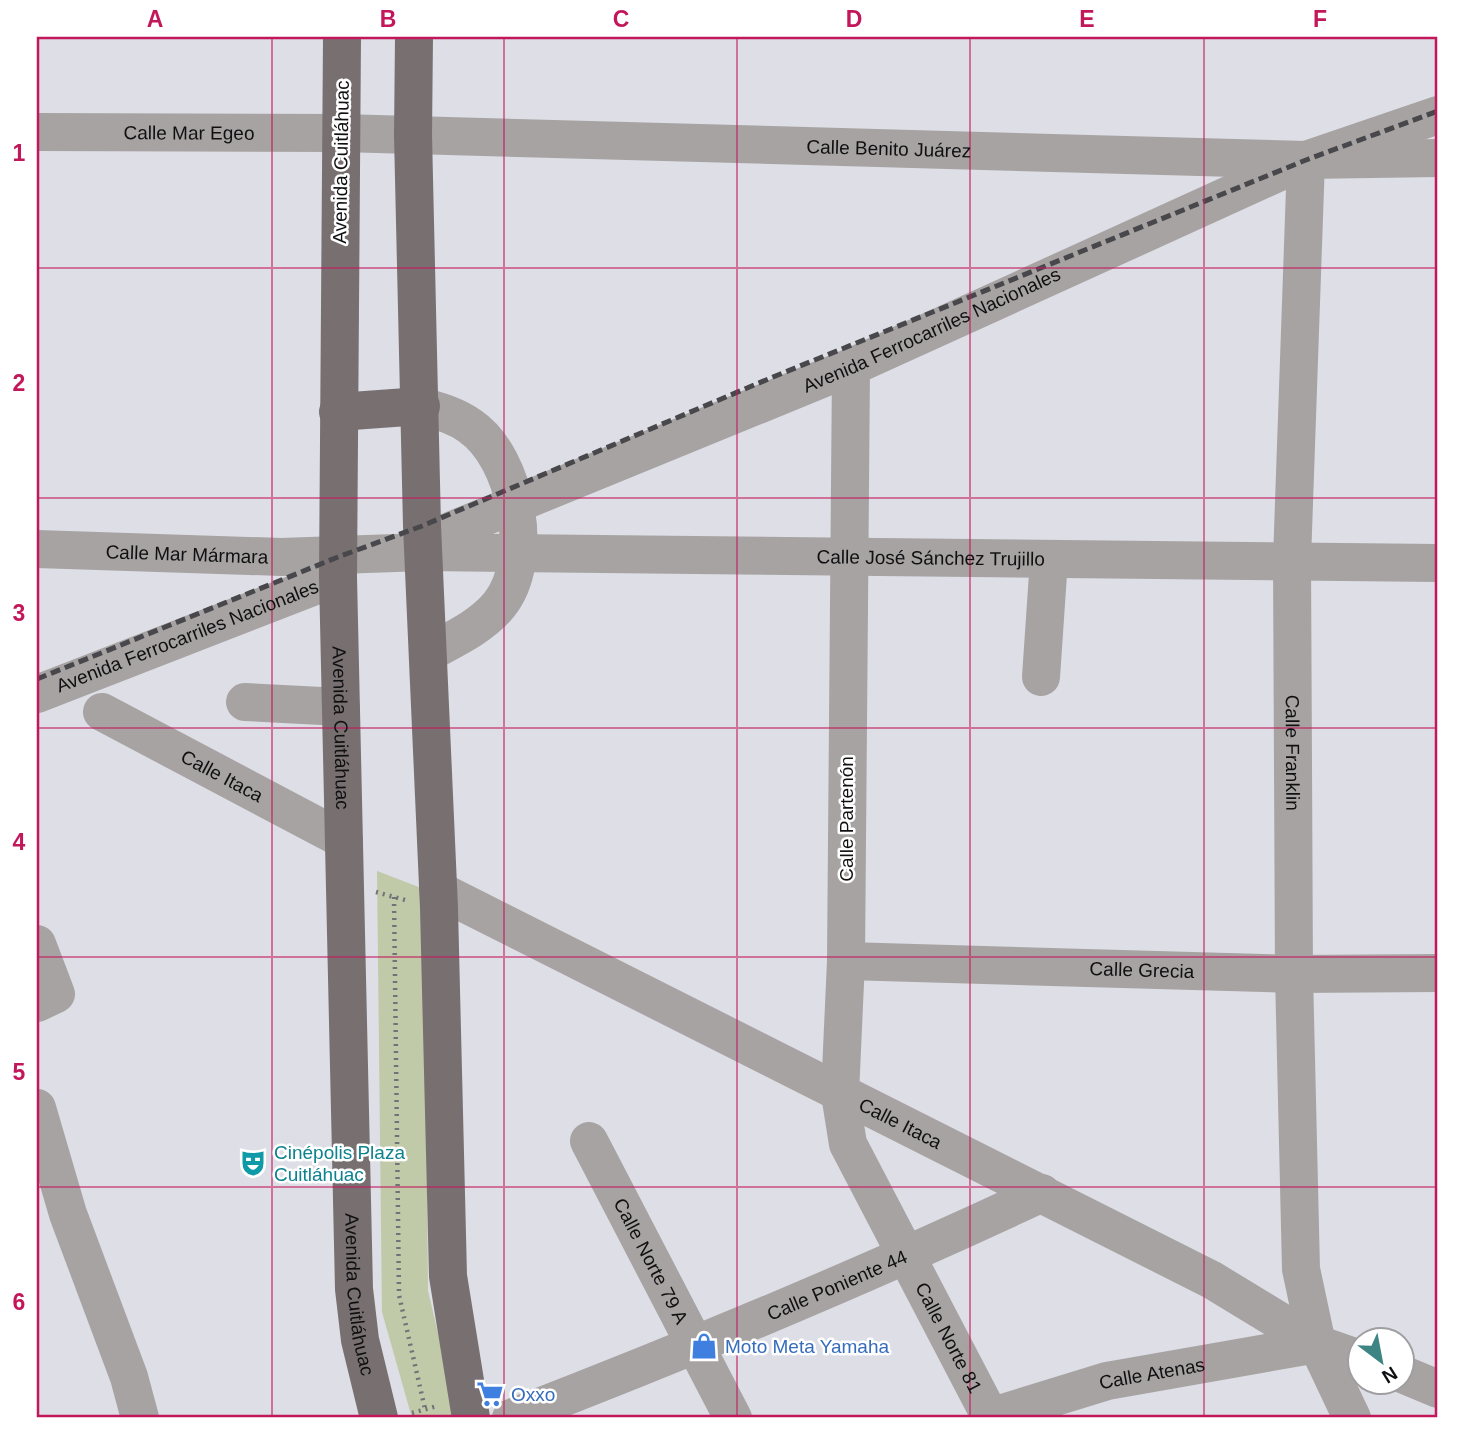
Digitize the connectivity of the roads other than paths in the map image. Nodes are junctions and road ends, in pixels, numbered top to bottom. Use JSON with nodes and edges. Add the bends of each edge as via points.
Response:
{"nodes":[{"id":1,"x":342,"y":37,"type":"edge"},
{"id":2,"x":414,"y":37,"type":"edge"},
{"id":3,"x":1438,"y":115,"type":"edge"},
{"id":4,"x":37,"y":132,"type":"edge"},
{"id":5,"x":341,"y":132,"type":"junction"},
{"id":6,"x":412,"y":135,"type":"junction"},
{"id":7,"x":1438,"y":158,"type":"edge"},
{"id":8,"x":1307,"y":160,"type":"junction"},
{"id":9,"x":851,"y":367,"type":"junction"},
{"id":10,"x":421,"y":406,"type":"junction"},
{"id":11,"x":338,"y":412,"type":"junction"},
{"id":12,"x":515,"y":505,"type":"junction"},
{"id":13,"x":424,"y":547,"type":"junction"},
{"id":14,"x":37,"y":549,"type":"edge"},
{"id":15,"x":521,"y":554,"type":"junction"},
{"id":16,"x":847,"y":557,"type":"junction"},
{"id":17,"x":1049,"y":559,"type":"junction"},
{"id":18,"x":1292,"y":560,"type":"junction"},
{"id":19,"x":1438,"y":563,"type":"edge"},
{"id":20,"x":338,"y":567,"type":"junction"},
{"id":21,"x":428,"y":653,"type":"junction"},
{"id":22,"x":1041,"y":677,"type":"dead end"},
{"id":23,"x":37,"y":694,"type":"edge"},
{"id":24,"x":245,"y":702,"type":"dead end"},
{"id":25,"x":341,"y":706,"type":"junction"},
{"id":26,"x":102,"y":712,"type":"dead end"},
{"id":27,"x":344,"y":840,"type":"junction"},
{"id":28,"x":438,"y":899,"type":"junction"},
{"id":29,"x":37,"y":944,"type":"edge"},
{"id":30,"x":846,"y":961,"type":"junction"},
{"id":31,"x":1438,"y":973,"type":"edge"},
{"id":32,"x":1294,"y":974,"type":"junction"},
{"id":33,"x":37,"y":1003,"type":"edge"},
{"id":34,"x":840,"y":1094,"type":"junction"},
{"id":35,"x":37,"y":1108,"type":"edge"},
{"id":36,"x":589,"y":1141,"type":"dead end"},
{"id":37,"x":1042,"y":1193,"type":"junction"},
{"id":38,"x":906,"y":1257,"type":"junction"},
{"id":39,"x":1317,"y":1344,"type":"junction"},
{"id":40,"x":695,"y":1347,"type":"junction"},
{"id":41,"x":1346,"y":1354,"type":"edge"},
{"id":42,"x":470,"y":1408,"type":"edge"},
{"id":43,"x":392,"y":1417,"type":"edge"},
{"id":44,"x":990,"y":1417,"type":"edge"},
{"id":45,"x":140,"y":1418,"type":"edge"},
{"id":46,"x":511,"y":1418,"type":"edge"},
{"id":47,"x":733,"y":1418,"type":"edge"},
{"id":48,"x":1352,"y":1418,"type":"edge"}],
"edges":[{"from":1,"to":5,"type":"main road","name":"Avenida Cuitláhuac"},
{"from":2,"to":6,"type":"main road"},
{"from":3,"to":8,"type":"street","name":"Avenida Ferrocarriles Nacionales"},
{"from":4,"to":5,"type":"street","name":"Calle Mar Egeo"},
{"from":5,"to":6,"type":"street","name":"Calle Benito Juárez"},
{"from":5,"to":11,"type":"main road","name":"Avenida Cuitláhuac"},
{"from":6,"to":8,"type":"street","name":"Calle Benito Juárez"},
{"from":6,"to":10,"type":"main road"},
{"from":7,"to":8,"type":"street","name":"Calle Benito Juárez"},
{"from":8,"to":9,"type":"street","name":"Avenida Ferrocarriles Nacionales"},
{"from":8,"to":18,"type":"street","name":"Calle Franklin"},
{"from":9,"to":12,"type":"street","name":"Avenida Ferrocarriles Nacionales"},
{"from":9,"to":16,"type":"street","name":"Calle Partenón"},
{"from":10,"to":11,"type":"main road"},
{"from":10,"to":12,"type":"street","via":[[472,427],[488,444]]},
{"from":10,"to":13,"type":"main road"},
{"from":11,"to":20,"type":"main road","name":"Avenida Cuitláhuac"},
{"from":12,"to":13,"type":"street","name":"Avenida Ferrocarriles Nacionales"},
{"from":12,"to":15,"type":"street"},
{"from":13,"to":15,"type":"street","name":"Calle José Sánchez Trujillo"},
{"from":13,"to":20,"type":"street"},
{"from":13,"to":21,"type":"main road"},
{"from":14,"to":20,"type":"street","name":"Calle Mar Mármara"},
{"from":15,"to":16,"type":"street","name":"Calle José Sánchez Trujillo"},
{"from":15,"to":21,"type":"street","via":[[513,583],[499,606],[477,625]]},
{"from":16,"to":17,"type":"street","name":"Calle José Sánchez Trujillo"},
{"from":16,"to":30,"type":"street","name":"Calle Partenón"},
{"from":17,"to":18,"type":"street","name":"Calle José Sánchez Trujillo"},
{"from":17,"to":22,"type":"street"},
{"from":18,"to":19,"type":"street","name":"Calle José Sánchez Trujillo"},
{"from":18,"to":32,"type":"street","name":"Calle Franklin"},
{"from":20,"to":23,"type":"street","name":"Avenida Ferrocarriles Nacionales"},
{"from":20,"to":25,"type":"main road","name":"Avenida Cuitláhuac"},
{"from":21,"to":28,"type":"main road"},
{"from":24,"to":25,"type":"street"},
{"from":25,"to":27,"type":"main road","name":"Avenida Cuitláhuac"},
{"from":26,"to":27,"type":"street","name":"Calle Itaca"},
{"from":27,"to":43,"type":"main road","name":"Avenida Cuitláhuac","via":[[354,1289],[360,1340]]},
{"from":28,"to":34,"type":"street","name":"Calle Itaca"},
{"from":28,"to":42,"type":"main road","via":[[448,1276]]},
{"from":29,"to":33,"type":"street","via":[[56,994]]},
{"from":30,"to":32,"type":"street","name":"Calle Grecia"},
{"from":30,"to":34,"type":"street","name":"Calle Partenón"},
{"from":31,"to":32,"type":"street","name":"Calle Grecia"},
{"from":32,"to":39,"type":"street","name":"Calle Franklin","via":[[1301,1269]]},
{"from":34,"to":37,"type":"street","name":"Calle Itaca"},
{"from":34,"to":38,"type":"street","name":"Calle Partenón","via":[[848,1144]]},
{"from":35,"to":45,"type":"street","via":[[68,1214]]},
{"from":36,"to":40,"type":"street","name":"Calle Norte 79 A"},
{"from":37,"to":38,"type":"street","name":"Calle Poniente 44"},
{"from":37,"to":39,"type":"street","name":"Calle Itaca","via":[[1212,1280]]},
{"from":38,"to":40,"type":"street","name":"Calle Poniente 44"},
{"from":38,"to":44,"type":"street","name":"Calle Norte 81"},
{"from":39,"to":41,"type":"street","name":"Calle Itaca"},
{"from":39,"to":44,"type":"street","name":"Calle Atenas","via":[[1107,1381]]},
{"from":39,"to":48,"type":"street","name":"Calle Franklin"},
{"from":40,"to":46,"type":"street","name":"Calle Poniente 44"},
{"from":40,"to":47,"type":"street","name":"Calle Norte 79 A"}]}
